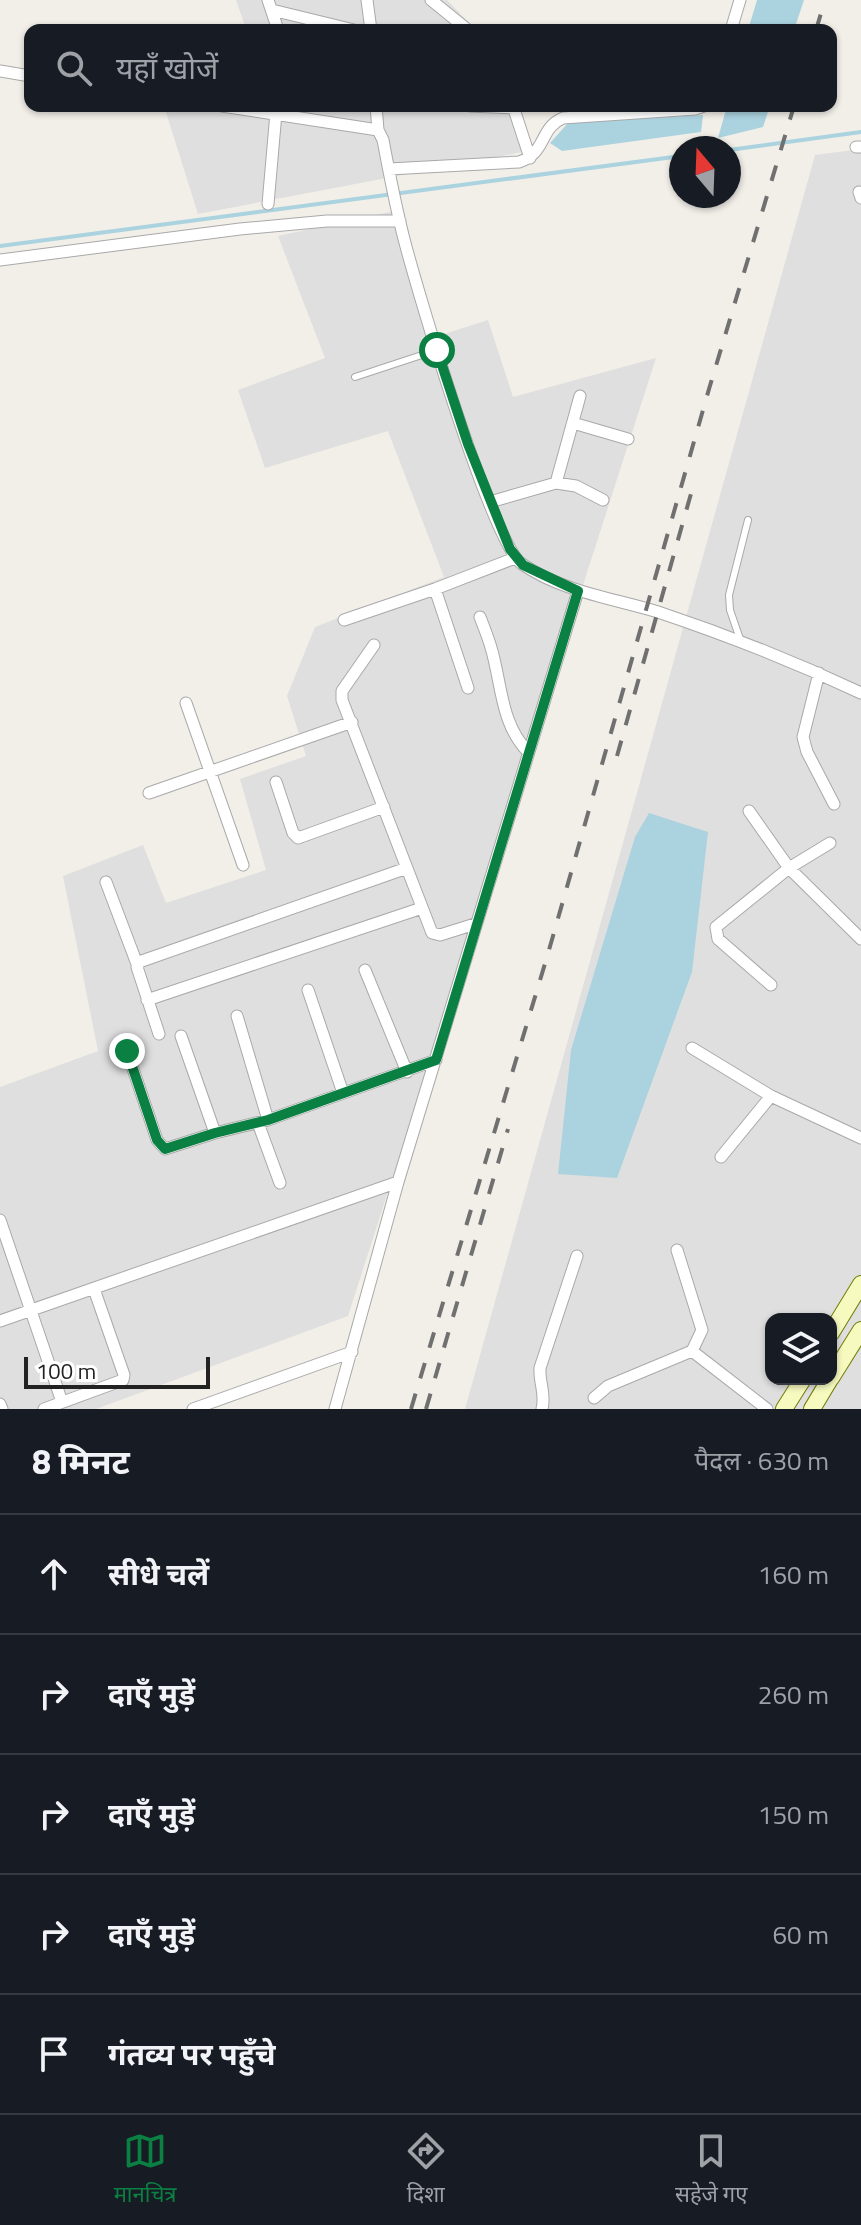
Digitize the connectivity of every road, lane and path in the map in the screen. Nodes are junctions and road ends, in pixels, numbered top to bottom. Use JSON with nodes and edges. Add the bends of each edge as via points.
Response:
{"nodes":[{"id":1,"x":367,"y":0,"type":"edge"},
{"id":2,"x":431,"y":0,"type":"edge"},
{"id":3,"x":740,"y":0,"type":"edge"},
{"id":4,"x":270,"y":5,"type":"edge"},
{"id":5,"x":334,"y":24,"type":"edge"},
{"id":6,"x":370,"y":24,"type":"edge"},
{"id":7,"x":461,"y":24,"type":"edge"},
{"id":8,"x":733,"y":24,"type":"edge"},
{"id":9,"x":0,"y":71,"type":"edge"},
{"id":10,"x":24,"y":75,"type":"edge"},
{"id":11,"x":268,"y":112,"type":"edge"},
{"id":12,"x":302,"y":112,"type":"edge"},
{"id":13,"x":376,"y":112,"type":"edge"},
{"id":14,"x":516,"y":112,"type":"edge"},
{"id":15,"x":651,"y":112,"type":"edge"},
{"id":16,"x":276,"y":113,"type":"junction"},
{"id":17,"x":378,"y":130,"type":"junction"},
{"id":18,"x":530,"y":158,"type":"junction"},
{"id":19,"x":389,"y":169,"type":"junction"},
{"id":20,"x":268,"y":204,"type":"dead end"},
{"id":21,"x":400,"y":221,"type":"junction"},
{"id":22,"x":0,"y":260,"type":"edge"},
{"id":23,"x":437,"y":350,"type":"junction"},
{"id":24,"x":355,"y":377,"type":"dead end"},
{"id":25,"x":580,"y":396,"type":"dead end"},
{"id":26,"x":573,"y":423,"type":"junction"},
{"id":27,"x":628,"y":439,"type":"dead end"},
{"id":28,"x":556,"y":483,"type":"junction"},
{"id":29,"x":603,"y":500,"type":"dead end"},
{"id":30,"x":490,"y":502,"type":"junction"},
{"id":31,"x":748,"y":520,"type":"dead end"},
{"id":32,"x":515,"y":558,"type":"junction"},
{"id":33,"x":435,"y":589,"type":"junction"},
{"id":34,"x":578,"y":591,"type":"junction"},
{"id":35,"x":480,"y":617,"type":"dead end"},
{"id":36,"x":344,"y":620,"type":"dead end"},
{"id":37,"x":741,"y":642,"type":"junction"},
{"id":38,"x":374,"y":645,"type":"dead end"},
{"id":39,"x":819,"y":673,"type":"junction"},
{"id":40,"x":468,"y":688,"type":"dead end"},
{"id":41,"x":861,"y":693,"type":"edge"},
{"id":42,"x":186,"y":703,"type":"dead end"},
{"id":43,"x":352,"y":722,"type":"junction"},
{"id":44,"x":528,"y":752,"type":"junction"},
{"id":45,"x":212,"y":771,"type":"junction"},
{"id":46,"x":276,"y":782,"type":"dead end"},
{"id":47,"x":149,"y":793,"type":"dead end"},
{"id":48,"x":834,"y":804,"type":"dead end"},
{"id":49,"x":384,"y":807,"type":"junction"},
{"id":50,"x":749,"y":811,"type":"dead end"},
{"id":51,"x":830,"y":843,"type":"dead end"},
{"id":52,"x":243,"y":865,"type":"dead end"},
{"id":53,"x":407,"y":868,"type":"junction"},
{"id":54,"x":789,"y":868,"type":"junction"},
{"id":55,"x":106,"y":882,"type":"dead end"},
{"id":56,"x":422,"y":908,"type":"junction"},
{"id":57,"x":475,"y":924,"type":"junction"},
{"id":58,"x":861,"y":939,"type":"edge"},
{"id":59,"x":137,"y":964,"type":"junction"},
{"id":60,"x":365,"y":970,"type":"dead end"},
{"id":61,"x":771,"y":985,"type":"dead end"},
{"id":62,"x":308,"y":990,"type":"dead end"},
{"id":63,"x":147,"y":1000,"type":"junction"},
{"id":64,"x":237,"y":1016,"type":"dead end"},
{"id":65,"x":159,"y":1034,"type":"dead end"},
{"id":66,"x":181,"y":1036,"type":"dead end"},
{"id":67,"x":692,"y":1048,"type":"dead end"},
{"id":68,"x":127,"y":1051,"type":"dead end"},
{"id":69,"x":436,"y":1060,"type":"junction"},
{"id":70,"x":407,"y":1072,"type":"junction"},
{"id":71,"x":343,"y":1093,"type":"junction"},
{"id":72,"x":771,"y":1096,"type":"junction"},
{"id":73,"x":263,"y":1122,"type":"junction"},
{"id":74,"x":215,"y":1133,"type":"junction"},
{"id":75,"x":861,"y":1138,"type":"edge"},
{"id":76,"x":721,"y":1157,"type":"dead end"},
{"id":77,"x":398,"y":1182,"type":"junction"},
{"id":78,"x":280,"y":1183,"type":"dead end"},
{"id":79,"x":0,"y":1220,"type":"edge"},
{"id":80,"x":677,"y":1250,"type":"dead end"},
{"id":81,"x":577,"y":1256,"type":"dead end"},
{"id":82,"x":861,"y":1284,"type":"edge"},
{"id":83,"x":94,"y":1289,"type":"junction"},
{"id":84,"x":30,"y":1310,"type":"junction"},
{"id":85,"x":0,"y":1321,"type":"edge"},
{"id":86,"x":837,"y":1323,"type":"edge"},
{"id":87,"x":861,"y":1330,"type":"edge"},
{"id":88,"x":692,"y":1351,"type":"junction"},
{"id":89,"x":352,"y":1352,"type":"junction"},
{"id":90,"x":837,"y":1368,"type":"edge"},
{"id":91,"x":799,"y":1385,"type":"edge"},
{"id":92,"x":827,"y":1385,"type":"edge"},
{"id":93,"x":594,"y":1398,"type":"dead end"},
{"id":94,"x":62,"y":1402,"type":"junction"},
{"id":95,"x":44,"y":1409,"type":"edge"},
{"id":96,"x":193,"y":1409,"type":"edge"},
{"id":97,"x":335,"y":1409,"type":"edge"},
{"id":98,"x":542,"y":1409,"type":"edge"},
{"id":99,"x":767,"y":1409,"type":"edge"},
{"id":100,"x":784,"y":1409,"type":"edge"},
{"id":101,"x":812,"y":1409,"type":"edge"}],
"edges":[{"from":1,"to":6,"type":"street"},
{"from":2,"to":7,"type":"street"},
{"from":3,"to":8,"type":"street"},
{"from":4,"to":5,"type":"street"},
{"from":9,"to":10,"type":"street"},
{"from":11,"to":16,"type":"street"},
{"from":12,"to":16,"type":"street"},
{"from":12,"to":17,"type":"street"},
{"from":13,"to":17,"type":"street"},
{"from":14,"to":18,"type":"street"},
{"from":15,"to":18,"type":"street","via":[[563,118],[550,126]]},
{"from":16,"to":20,"type":"street"},
{"from":17,"to":19,"type":"street"},
{"from":18,"to":19,"type":"street"},
{"from":19,"to":21,"type":"street"},
{"from":21,"to":22,"type":"street","via":[[269,226]]},
{"from":21,"to":23,"type":"street"},
{"from":23,"to":24,"type":"lane"},
{"from":23,"to":30,"type":"street"},
{"from":25,"to":26,"type":"street"},
{"from":26,"to":27,"type":"street"},
{"from":26,"to":28,"type":"street"},
{"from":28,"to":29,"type":"street"},
{"from":28,"to":30,"type":"street"},
{"from":30,"to":32,"type":"street"},
{"from":31,"to":37,"type":"lane","via":[[729,595]]},
{"from":32,"to":33,"type":"street"},
{"from":32,"to":34,"type":"street"},
{"from":33,"to":36,"type":"street"},
{"from":33,"to":40,"type":"street"},
{"from":34,"to":37,"type":"street"},
{"from":34,"to":44,"type":"street"},
{"from":35,"to":44,"type":"street","via":[[512,734]]},
{"from":37,"to":39,"type":"street"},
{"from":38,"to":43,"type":"street","via":[[342,691]]},
{"from":39,"to":41,"type":"street"},
{"from":39,"to":48,"type":"street","via":[[803,745]]},
{"from":42,"to":45,"type":"street"},
{"from":43,"to":45,"type":"street"},
{"from":43,"to":49,"type":"street"},
{"from":44,"to":57,"type":"street"},
{"from":45,"to":47,"type":"street"},
{"from":45,"to":52,"type":"street"},
{"from":46,"to":49,"type":"street","via":[[298,838]]},
{"from":49,"to":53,"type":"street"},
{"from":50,"to":54,"type":"street"},
{"from":51,"to":54,"type":"street"},
{"from":53,"to":56,"type":"street"},
{"from":53,"to":59,"type":"street"},
{"from":54,"to":58,"type":"street"},
{"from":54,"to":61,"type":"street","via":[[716,927],[718,939]]},
{"from":55,"to":59,"type":"street"},
{"from":56,"to":57,"type":"street","via":[[436,935]]},
{"from":56,"to":63,"type":"street"},
{"from":57,"to":69,"type":"street"},
{"from":59,"to":63,"type":"street"},
{"from":60,"to":70,"type":"street"},
{"from":62,"to":71,"type":"street"},
{"from":63,"to":65,"type":"street"},
{"from":64,"to":73,"type":"street"},
{"from":66,"to":74,"type":"street"},
{"from":67,"to":72,"type":"street"},
{"from":68,"to":74,"type":"street","via":[[161,1148]]},
{"from":69,"to":70,"type":"street"},
{"from":69,"to":77,"type":"street"},
{"from":70,"to":71,"type":"street"},
{"from":71,"to":73,"type":"street"},
{"from":72,"to":75,"type":"street"},
{"from":72,"to":76,"type":"street"},
{"from":73,"to":74,"type":"street"},
{"from":73,"to":78,"type":"street"},
{"from":77,"to":83,"type":"street"},
{"from":77,"to":89,"type":"street"},
{"from":79,"to":84,"type":"street"},
{"from":80,"to":88,"type":"street","via":[[702,1330]]},
{"from":81,"to":98,"type":"street","via":[[540,1368]]},
{"from":82,"to":86,"type":"main road"},
{"from":83,"to":84,"type":"street"},
{"from":83,"to":94,"type":"street","via":[[124,1378]]},
{"from":84,"to":85,"type":"street"},
{"from":84,"to":94,"type":"street"},
{"from":87,"to":90,"type":"main road"},
{"from":88,"to":93,"type":"street","via":[[608,1386]]},
{"from":88,"to":99,"type":"street"},
{"from":89,"to":96,"type":"street"},
{"from":89,"to":97,"type":"street"},
{"from":91,"to":100,"type":"main road"},
{"from":92,"to":101,"type":"main road"},
{"from":94,"to":95,"type":"street"}]}
